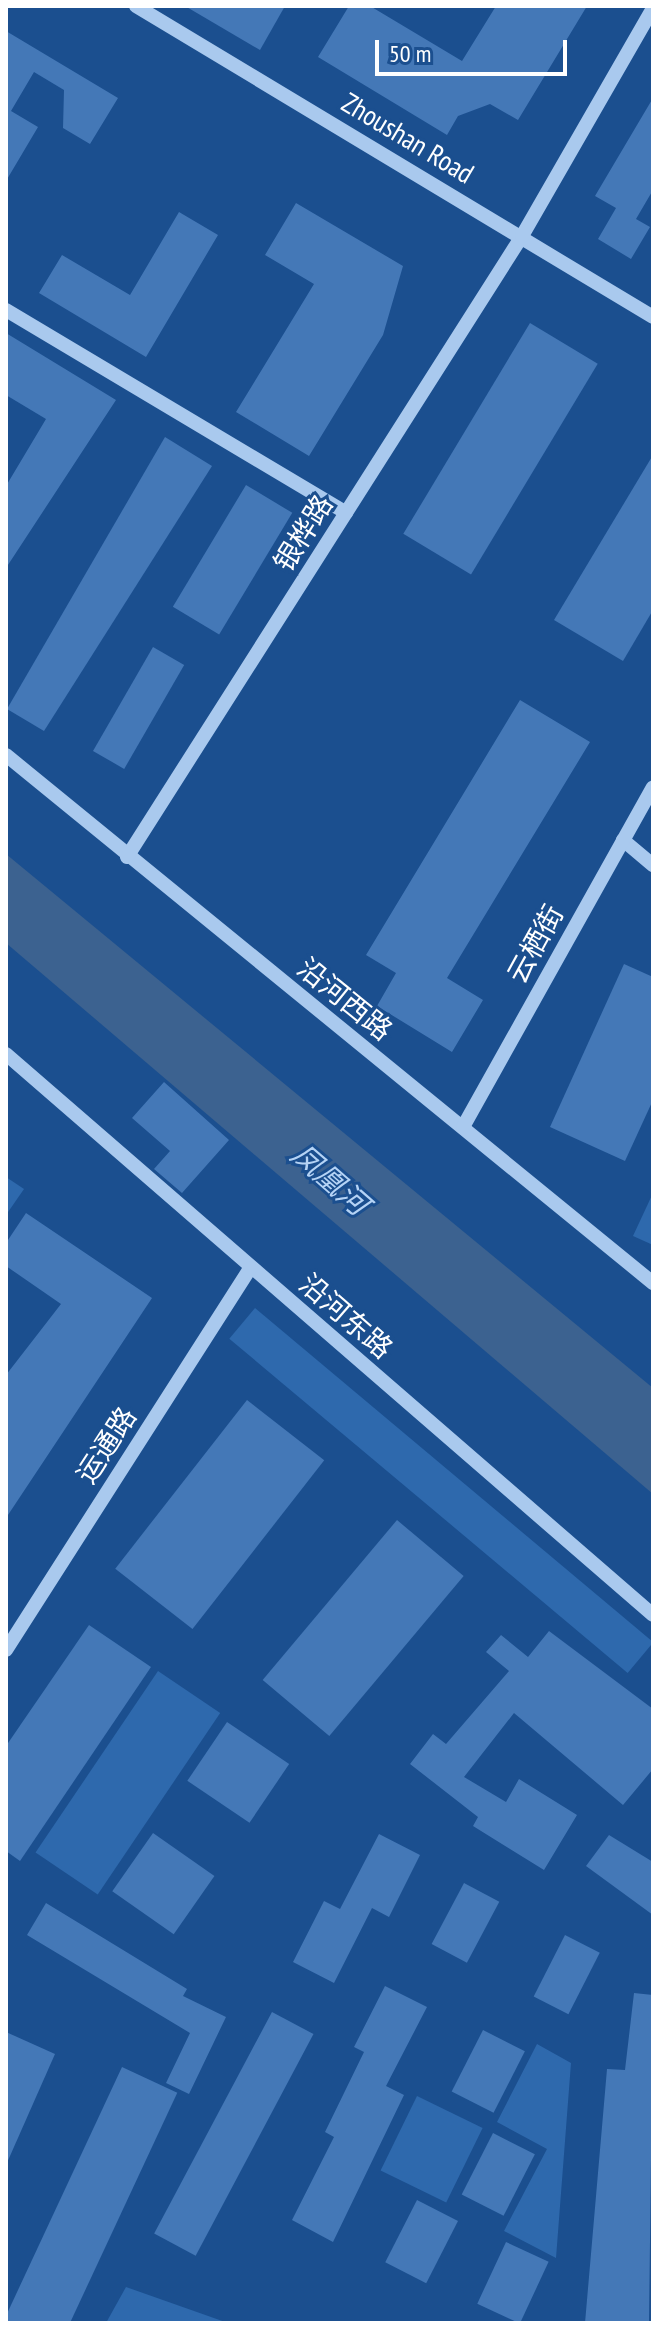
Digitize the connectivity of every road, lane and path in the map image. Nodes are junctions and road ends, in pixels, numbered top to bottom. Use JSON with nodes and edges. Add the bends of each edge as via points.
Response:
{"nodes":[{"id":1,"x":136,"y":6,"type":"edge"},
{"id":2,"x":653,"y":8,"type":"edge"},
{"id":3,"x":522,"y":236,"type":"junction"},
{"id":4,"x":6,"y":310,"type":"edge"},
{"id":5,"x":653,"y":317,"type":"edge"},
{"id":6,"x":346,"y":513,"type":"junction"},
{"id":7,"x":6,"y":755,"type":"edge"},
{"id":8,"x":653,"y":787,"type":"edge"},
{"id":9,"x":623,"y":840,"type":"junction"},
{"id":10,"x":127,"y":857,"type":"junction"},
{"id":11,"x":653,"y":865,"type":"edge"},
{"id":12,"x":6,"y":1054,"type":"edge"},
{"id":13,"x":463,"y":1127,"type":"junction"},
{"id":14,"x":250,"y":1268,"type":"junction"},
{"id":15,"x":653,"y":1283,"type":"edge"},
{"id":16,"x":653,"y":1615,"type":"edge"},
{"id":17,"x":6,"y":1650,"type":"edge"}],
"edges":[{"from":1,"to":3,"type":"street","name":"Zhoushan Road"},
{"from":2,"to":3,"type":"street","name":"银桦路"},
{"from":3,"to":5,"type":"street","name":"Zhoushan Road"},
{"from":3,"to":6,"type":"street","name":"银桦路"},
{"from":4,"to":6,"type":"street"},
{"from":6,"to":10,"type":"street","name":"银桦路"},
{"from":7,"to":10,"type":"street","name":"沿河西路"},
{"from":8,"to":9,"type":"street","name":"云栖街"},
{"from":9,"to":11,"type":"street"},
{"from":9,"to":13,"type":"street","name":"云栖街"},
{"from":10,"to":13,"type":"street","name":"沿河西路"},
{"from":12,"to":14,"type":"street","name":"沿河东路"},
{"from":13,"to":15,"type":"street","name":"沿河西路"},
{"from":14,"to":16,"type":"street","name":"沿河东路"},
{"from":14,"to":17,"type":"street","name":"运通路"}]}
